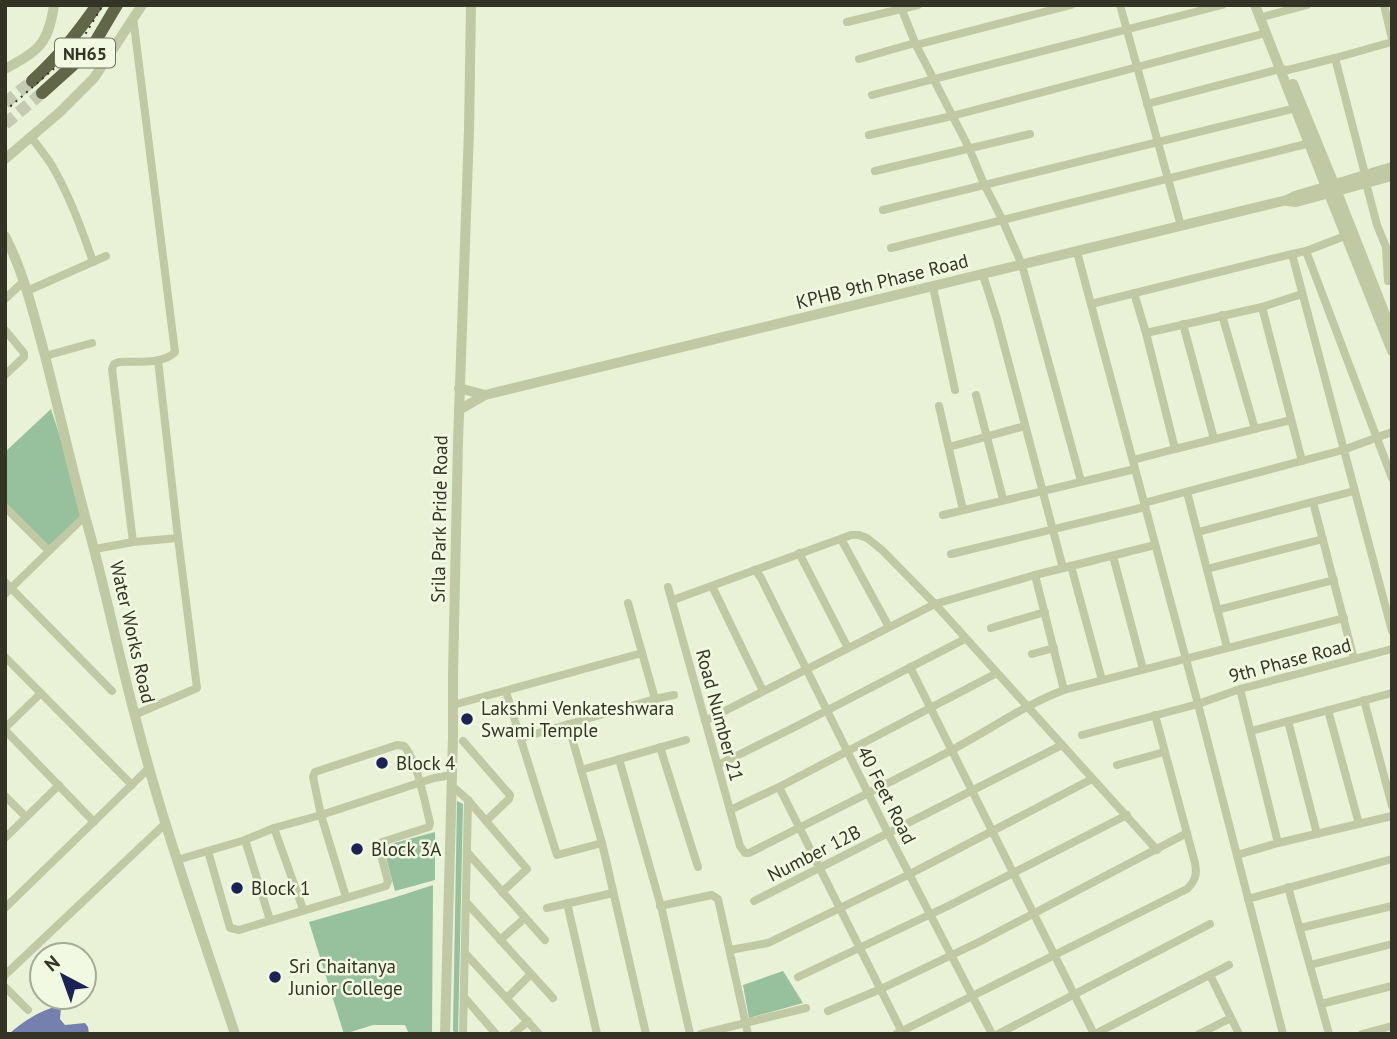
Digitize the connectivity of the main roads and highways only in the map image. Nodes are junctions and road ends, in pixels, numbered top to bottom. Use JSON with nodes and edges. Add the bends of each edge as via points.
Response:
{"nodes":[{"id":1,"x":97,"y":5,"type":"edge"},
{"id":2,"x":117,"y":5,"type":"edge"},
{"id":3,"x":32,"y":81,"type":"tunnel mouth"},
{"id":4,"x":41,"y":93,"type":"tunnel mouth"}],
"edges":[{"from":1,"to":3,"type":"highway","number":"NH65","via":[[56,59]]},
{"from":2,"to":4,"type":"highway","number":"NH65","via":[[95,42]]}]}
